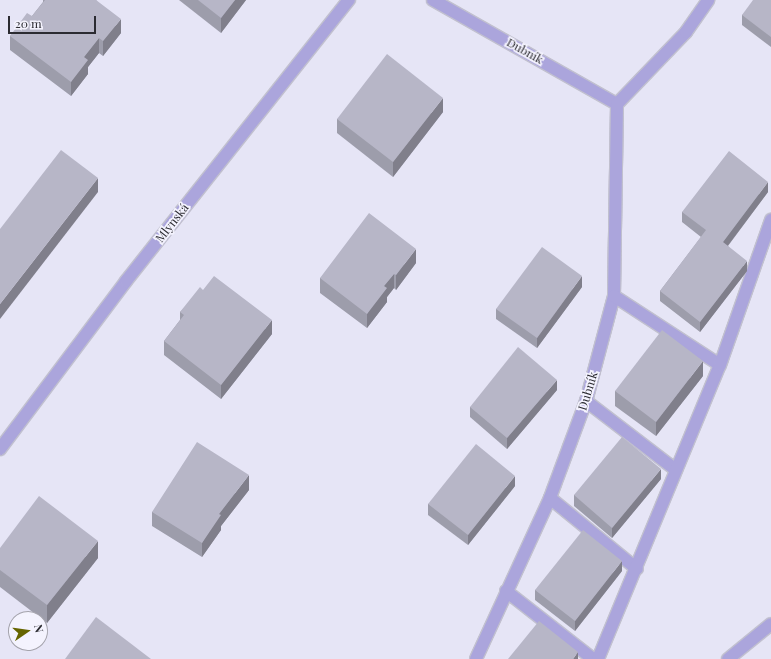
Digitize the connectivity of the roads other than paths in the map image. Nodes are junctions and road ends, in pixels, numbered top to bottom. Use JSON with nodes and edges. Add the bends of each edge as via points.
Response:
{"nodes":[{"id":1,"x":349,"y":0,"type":"edge"},
{"id":2,"x":432,"y":0,"type":"edge"},
{"id":3,"x":708,"y":0,"type":"edge"},
{"id":4,"x":617,"y":104,"type":"junction"},
{"id":5,"x":771,"y":220,"type":"edge"},
{"id":6,"x":614,"y":296,"type":"junction"},
{"id":7,"x":720,"y":365,"type":"junction"},
{"id":8,"x":586,"y":401,"type":"junction"},
{"id":9,"x":0,"y":449,"type":"edge"},
{"id":10,"x":676,"y":470,"type":"junction"},
{"id":11,"x":550,"y":498,"type":"junction"},
{"id":12,"x":637,"y":569,"type":"junction"},
{"id":13,"x":506,"y":591,"type":"junction"},
{"id":14,"x":771,"y":624,"type":"edge"},
{"id":15,"x":476,"y":659,"type":"edge"},
{"id":16,"x":593,"y":659,"type":"edge"},
{"id":17,"x":598,"y":659,"type":"edge"},
{"id":18,"x":728,"y":659,"type":"edge"}],
"edges":[{"from":1,"to":9,"type":"street","name":"Mlynská","via":[[126,281]]},
{"from":2,"to":4,"type":"street","name":"Dubník"},
{"from":3,"to":4,"type":"street","via":[[686,32]]},
{"from":4,"to":6,"type":"street","name":"Dubník"},
{"from":5,"to":7,"type":"street"},
{"from":6,"to":7,"type":"street"},
{"from":6,"to":8,"type":"street","name":"Dubník"},
{"from":7,"to":10,"type":"street"},
{"from":8,"to":10,"type":"street"},
{"from":8,"to":11,"type":"street","name":"Dubník"},
{"from":10,"to":12,"type":"street"},
{"from":11,"to":12,"type":"street"},
{"from":11,"to":13,"type":"street","name":"Dubník"},
{"from":12,"to":17,"type":"street"},
{"from":13,"to":15,"type":"street","name":"Dubník"},
{"from":13,"to":16,"type":"street"},
{"from":14,"to":18,"type":"street"}]}
